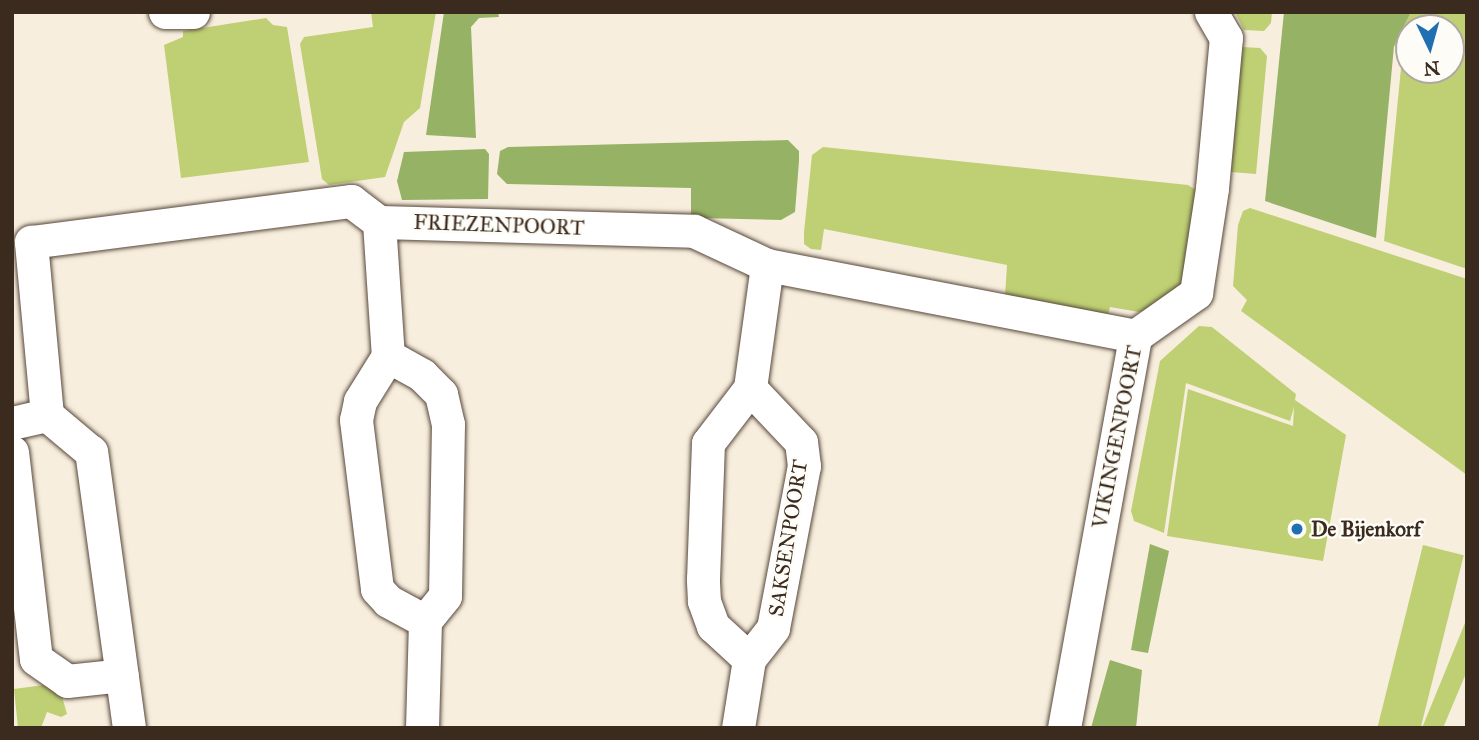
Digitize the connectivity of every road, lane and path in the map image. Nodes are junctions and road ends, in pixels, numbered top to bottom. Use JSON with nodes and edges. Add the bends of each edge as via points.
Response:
{"nodes":[{"id":1,"x":165,"y":12,"type":"edge"},
{"id":2,"x":193,"y":12,"type":"edge"},
{"id":3,"x":1211,"y":12,"type":"edge"},
{"id":4,"x":379,"y":222,"type":"junction"},
{"id":5,"x":767,"y":265,"type":"junction"},
{"id":6,"x":1135,"y":337,"type":"junction"},
{"id":7,"x":388,"y":356,"type":"junction"},
{"id":8,"x":750,"y":388,"type":"junction"},
{"id":9,"x":47,"y":415,"type":"junction"},
{"id":10,"x":12,"y":424,"type":"edge"},
{"id":11,"x":12,"y":452,"type":"edge"},
{"id":12,"x":425,"y":621,"type":"junction"},
{"id":13,"x":749,"y":659,"type":"junction"},
{"id":14,"x":122,"y":675,"type":"junction"},
{"id":15,"x":129,"y":728,"type":"edge"},
{"id":16,"x":422,"y":728,"type":"edge"},
{"id":17,"x":738,"y":728,"type":"edge"},
{"id":18,"x":1064,"y":728,"type":"edge"}],
"edges":[{"from":1,"to":2,"type":"street"},
{"from":3,"to":6,"type":"street","name":"VIKINGENPOORT","via":[[1226,38],[1212,188],[1196,293]]},
{"from":4,"to":5,"type":"street","name":"FRIEZENPOORT","via":[[694,230]]},
{"from":4,"to":7,"type":"street"},
{"from":4,"to":9,"type":"street","via":[[351,201],[31,243]]},
{"from":5,"to":6,"type":"street","name":"FRIEZENPOORT"},
{"from":5,"to":8,"type":"street"},
{"from":6,"to":18,"type":"street","name":"VIKINGENPOORT"},
{"from":7,"to":12,"type":"street","via":[[422,375],[441,394],[448,424],[445,596]]},
{"from":7,"to":12,"type":"street","via":[[360,401],[355,420],[377,589],[388,601]]},
{"from":8,"to":13,"type":"street","name":"SAKSENPOORT","via":[[795,434],[804,466],[773,628]]},
{"from":8,"to":13,"type":"street","via":[[708,443],[703,579],[704,601],[713,626]]},
{"from":9,"to":10,"type":"street"},
{"from":9,"to":14,"type":"street","via":[[91,452]]},
{"from":11,"to":14,"type":"street","via":[[36,659],[67,681]]},
{"from":12,"to":16,"type":"street"},
{"from":13,"to":17,"type":"street","name":"SAKSENPOORT"},
{"from":14,"to":15,"type":"street"}]}
